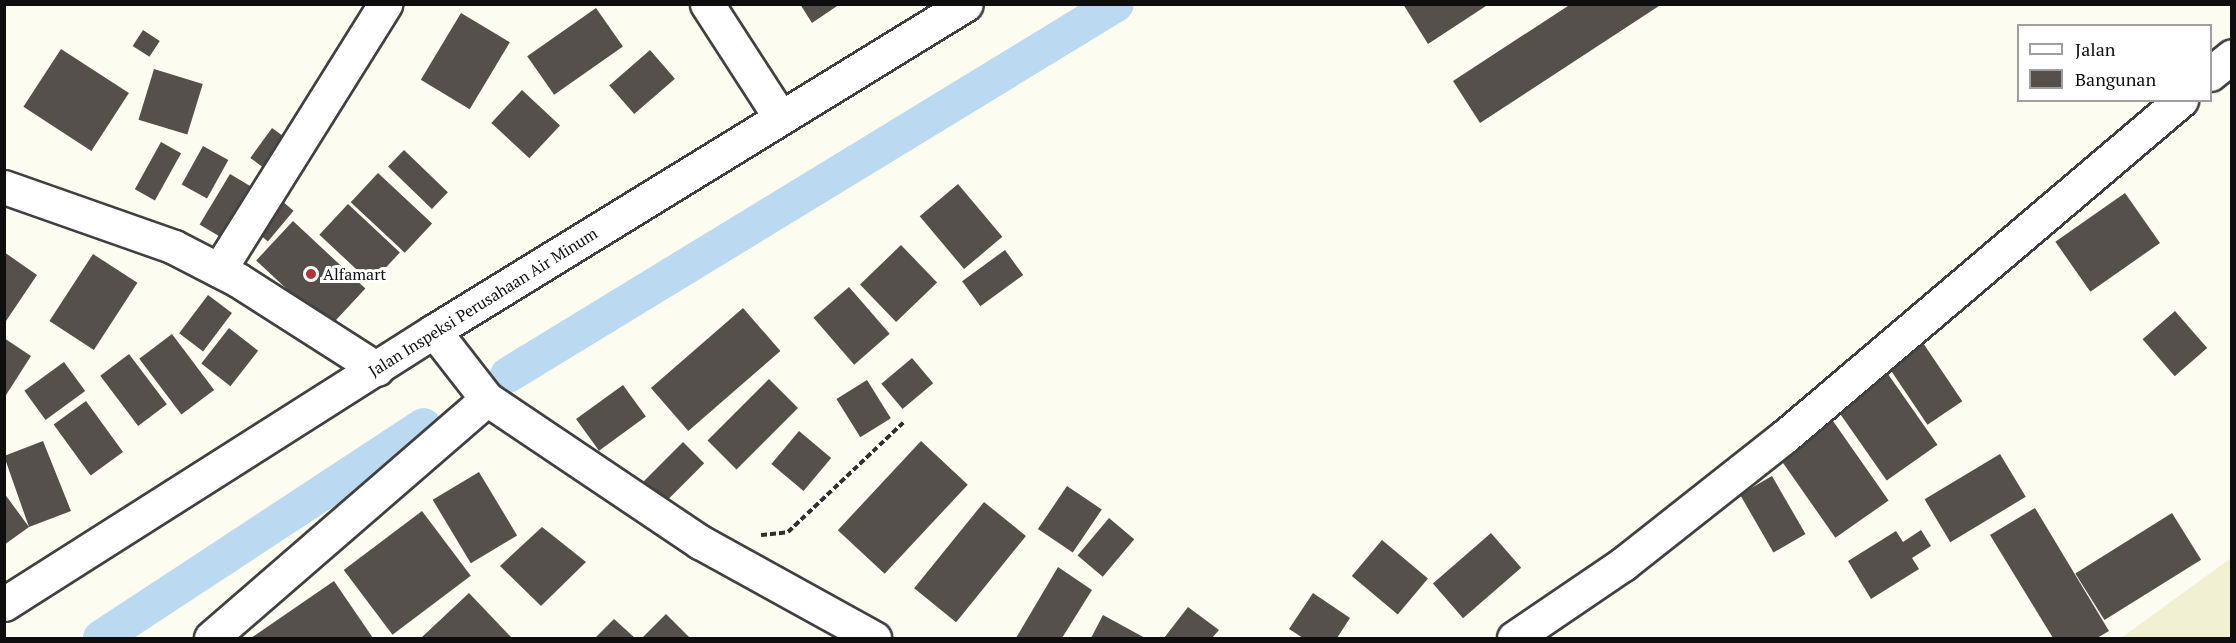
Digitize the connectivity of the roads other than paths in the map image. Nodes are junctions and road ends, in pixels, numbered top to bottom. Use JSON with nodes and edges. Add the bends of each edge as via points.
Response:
{"nodes":[{"id":1,"x":386,"y":4,"type":"edge"},
{"id":2,"x":707,"y":4,"type":"edge"},
{"id":3,"x":966,"y":4,"type":"edge"},
{"id":4,"x":931,"y":13,"type":"edge"},
{"id":5,"x":2232,"y":56,"type":"edge"},
{"id":6,"x":2212,"y":73,"type":"edge"},
{"id":7,"x":2179,"y":102,"type":"edge"},
{"id":8,"x":780,"y":117,"type":"junction"},
{"id":9,"x":4,"y":187,"type":"edge"},
{"id":10,"x":219,"y":270,"type":"junction"},
{"id":11,"x":434,"y":331,"type":"junction"},
{"id":12,"x":377,"y":369,"type":"junction"},
{"id":13,"x":487,"y":399,"type":"junction"},
{"id":14,"x":4,"y":604,"type":"edge"},
{"id":15,"x":211,"y":639,"type":"edge"},
{"id":16,"x":874,"y":639,"type":"edge"},
{"id":17,"x":1514,"y":639,"type":"edge"}],
"edges":[{"from":1,"to":10,"type":"street"},
{"from":2,"to":8,"type":"street"},
{"from":3,"to":4,"type":"street","name":"Jalan Inspeksi Perusahaan Air Minum"},
{"from":4,"to":8,"type":"street","name":"Jalan Inspeksi Perusahaan Air Minum"},
{"from":5,"to":6,"type":"street"},
{"from":7,"to":17,"type":"street","via":[[1784,437],[1623,564]]},
{"from":8,"to":11,"type":"street","name":"Jalan Inspeksi Perusahaan Air Minum"},
{"from":9,"to":10,"type":"street","via":[[174,247]]},
{"from":10,"to":12,"type":"street"},
{"from":11,"to":12,"type":"street","name":"Jalan Inspeksi Perusahaan Air Minum"},
{"from":11,"to":13,"type":"street"},
{"from":12,"to":14,"type":"street","name":"Jalan Inspeksi Perusahaan Air Minum"},
{"from":13,"to":15,"type":"street"},
{"from":13,"to":16,"type":"street","via":[[700,542]]}]}
